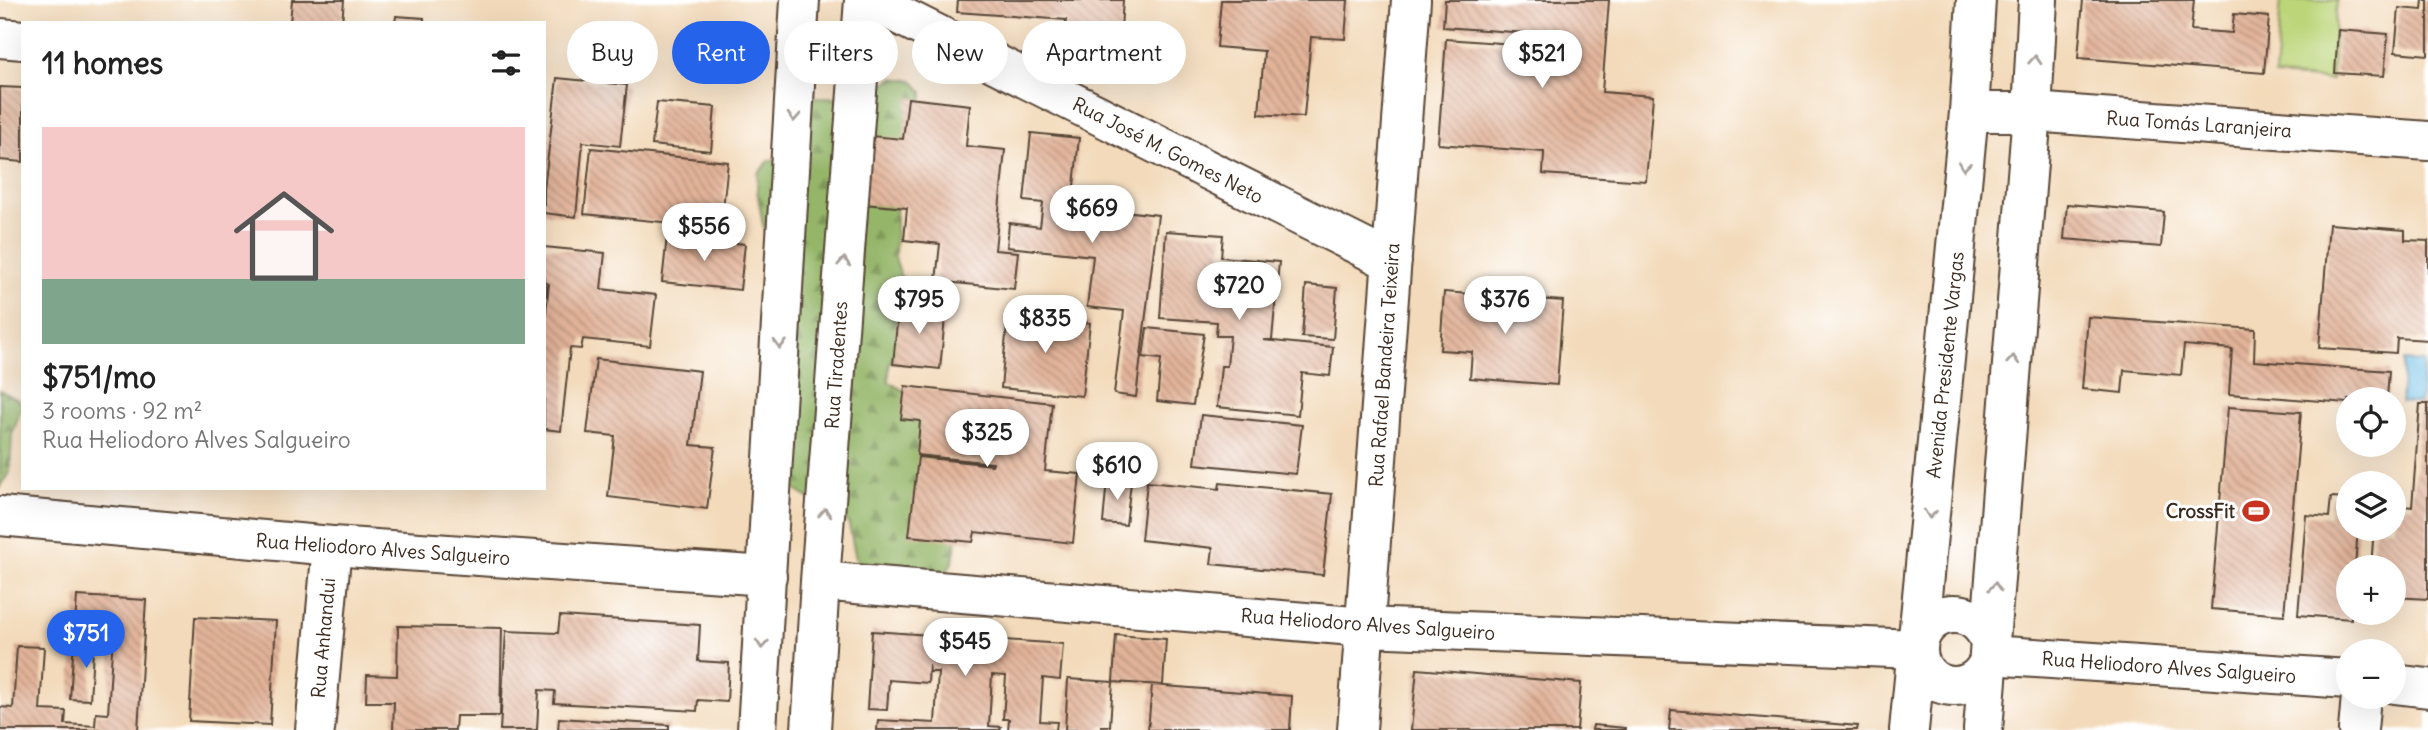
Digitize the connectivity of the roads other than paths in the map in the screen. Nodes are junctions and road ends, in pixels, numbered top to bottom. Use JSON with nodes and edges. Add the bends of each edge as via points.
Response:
{"nodes":[{"id":1,"x":800,"y":0,"type":"edge"},
{"id":2,"x":867,"y":0,"type":"edge"},
{"id":3,"x":1411,"y":0,"type":"edge"},
{"id":4,"x":1976,"y":0,"type":"edge"},
{"id":5,"x":2038,"y":0,"type":"edge"},
{"id":6,"x":0,"y":38,"type":"edge"},
{"id":7,"x":21,"y":40,"type":"edge"},
{"id":8,"x":1969,"y":112,"type":"junction"},
{"id":9,"x":2032,"y":112,"type":"junction"},
{"id":10,"x":2428,"y":141,"type":"edge"},
{"id":11,"x":1392,"y":262,"type":"junction"},
{"id":12,"x":0,"y":516,"type":"edge"},
{"id":13,"x":332,"y":546,"type":"junction"},
{"id":14,"x":767,"y":576,"type":"junction"},
{"id":15,"x":820,"y":581,"type":"junction"},
{"id":16,"x":1365,"y":627,"type":"junction"},
{"id":17,"x":1917,"y":649,"type":"junction"},
{"id":18,"x":1990,"y":655,"type":"junction"},
{"id":19,"x":2336,"y":679,"type":"edge"},
{"id":20,"x":2406,"y":685,"type":"edge"},
{"id":21,"x":2428,"y":688,"type":"edge"},
{"id":22,"x":2360,"y":709,"type":"edge"},
{"id":23,"x":315,"y":730,"type":"edge"},
{"id":24,"x":757,"y":730,"type":"edge"},
{"id":25,"x":811,"y":730,"type":"edge"},
{"id":26,"x":1357,"y":730,"type":"edge"},
{"id":27,"x":1909,"y":730,"type":"edge"},
{"id":28,"x":1983,"y":730,"type":"edge"},
{"id":29,"x":2358,"y":730,"type":"edge"}],
"edges":[{"from":1,"to":14,"type":"main road","one_way":true},
{"from":2,"to":11,"type":"main road","name":"Rua José M. Gomes Neto"},
{"from":15,"to":2,"type":"main road","name":"Rua Tiradentes","one_way":true},
{"from":3,"to":11,"type":"main road","name":"Rua Rafael Bandeira Teixeira"},
{"from":4,"to":8,"type":"main road","name":"Avenida Presidente Vargas"},
{"from":9,"to":5,"type":"main road","one_way":true},
{"from":6,"to":7,"type":"main road"},
{"from":8,"to":9,"type":"main road","name":"Rua Tomás Laranjeira"},
{"from":8,"to":17,"type":"main road","name":"Avenida Presidente Vargas","one_way":true},
{"from":9,"to":10,"type":"main road","name":"Rua Tomás Laranjeira"},
{"from":18,"to":9,"type":"main road","one_way":true},
{"from":11,"to":16,"type":"main road","name":"Rua Rafael Bandeira Teixeira"},
{"from":12,"to":13,"type":"main road","name":"Rua Heliodoro Alves Salgueiro"},
{"from":13,"to":14,"type":"main road","name":"Rua Heliodoro Alves Salgueiro"},
{"from":13,"to":23,"type":"main road","name":"Rua Anhandui"},
{"from":14,"to":15,"type":"main road","via":[[769,594],[782,607],[800,608],[815,598]]},
{"from":14,"to":24,"type":"main road","one_way":true},
{"from":15,"to":16,"type":"main road","name":"Rua Heliodoro Alves Salgueiro"},
{"from":15,"to":25,"type":"main road","name":"Rua Tiradentes"},
{"from":16,"to":17,"type":"main road","name":"Rua Heliodoro Alves Salgueiro"},
{"from":16,"to":26,"type":"main road","name":"Rua Rafael Bandeira Teixeira"},
{"from":17,"to":18,"type":"main road","via":[[1929,677],[1942,685],[1972,681],[1984,670]]},
{"from":17,"to":18,"type":"main road","via":[[1923,629],[1939,616],[1959,613],[1977,621],[1988,636]]},
{"from":17,"to":27,"type":"main road","name":"Avenida Presidente Vargas"},
{"from":18,"to":19,"type":"main road","name":"Rua Heliodoro Alves Salgueiro"},
{"from":18,"to":28,"type":"main road"},
{"from":20,"to":21,"type":"main road"},
{"from":22,"to":29,"type":"main road"}]}
